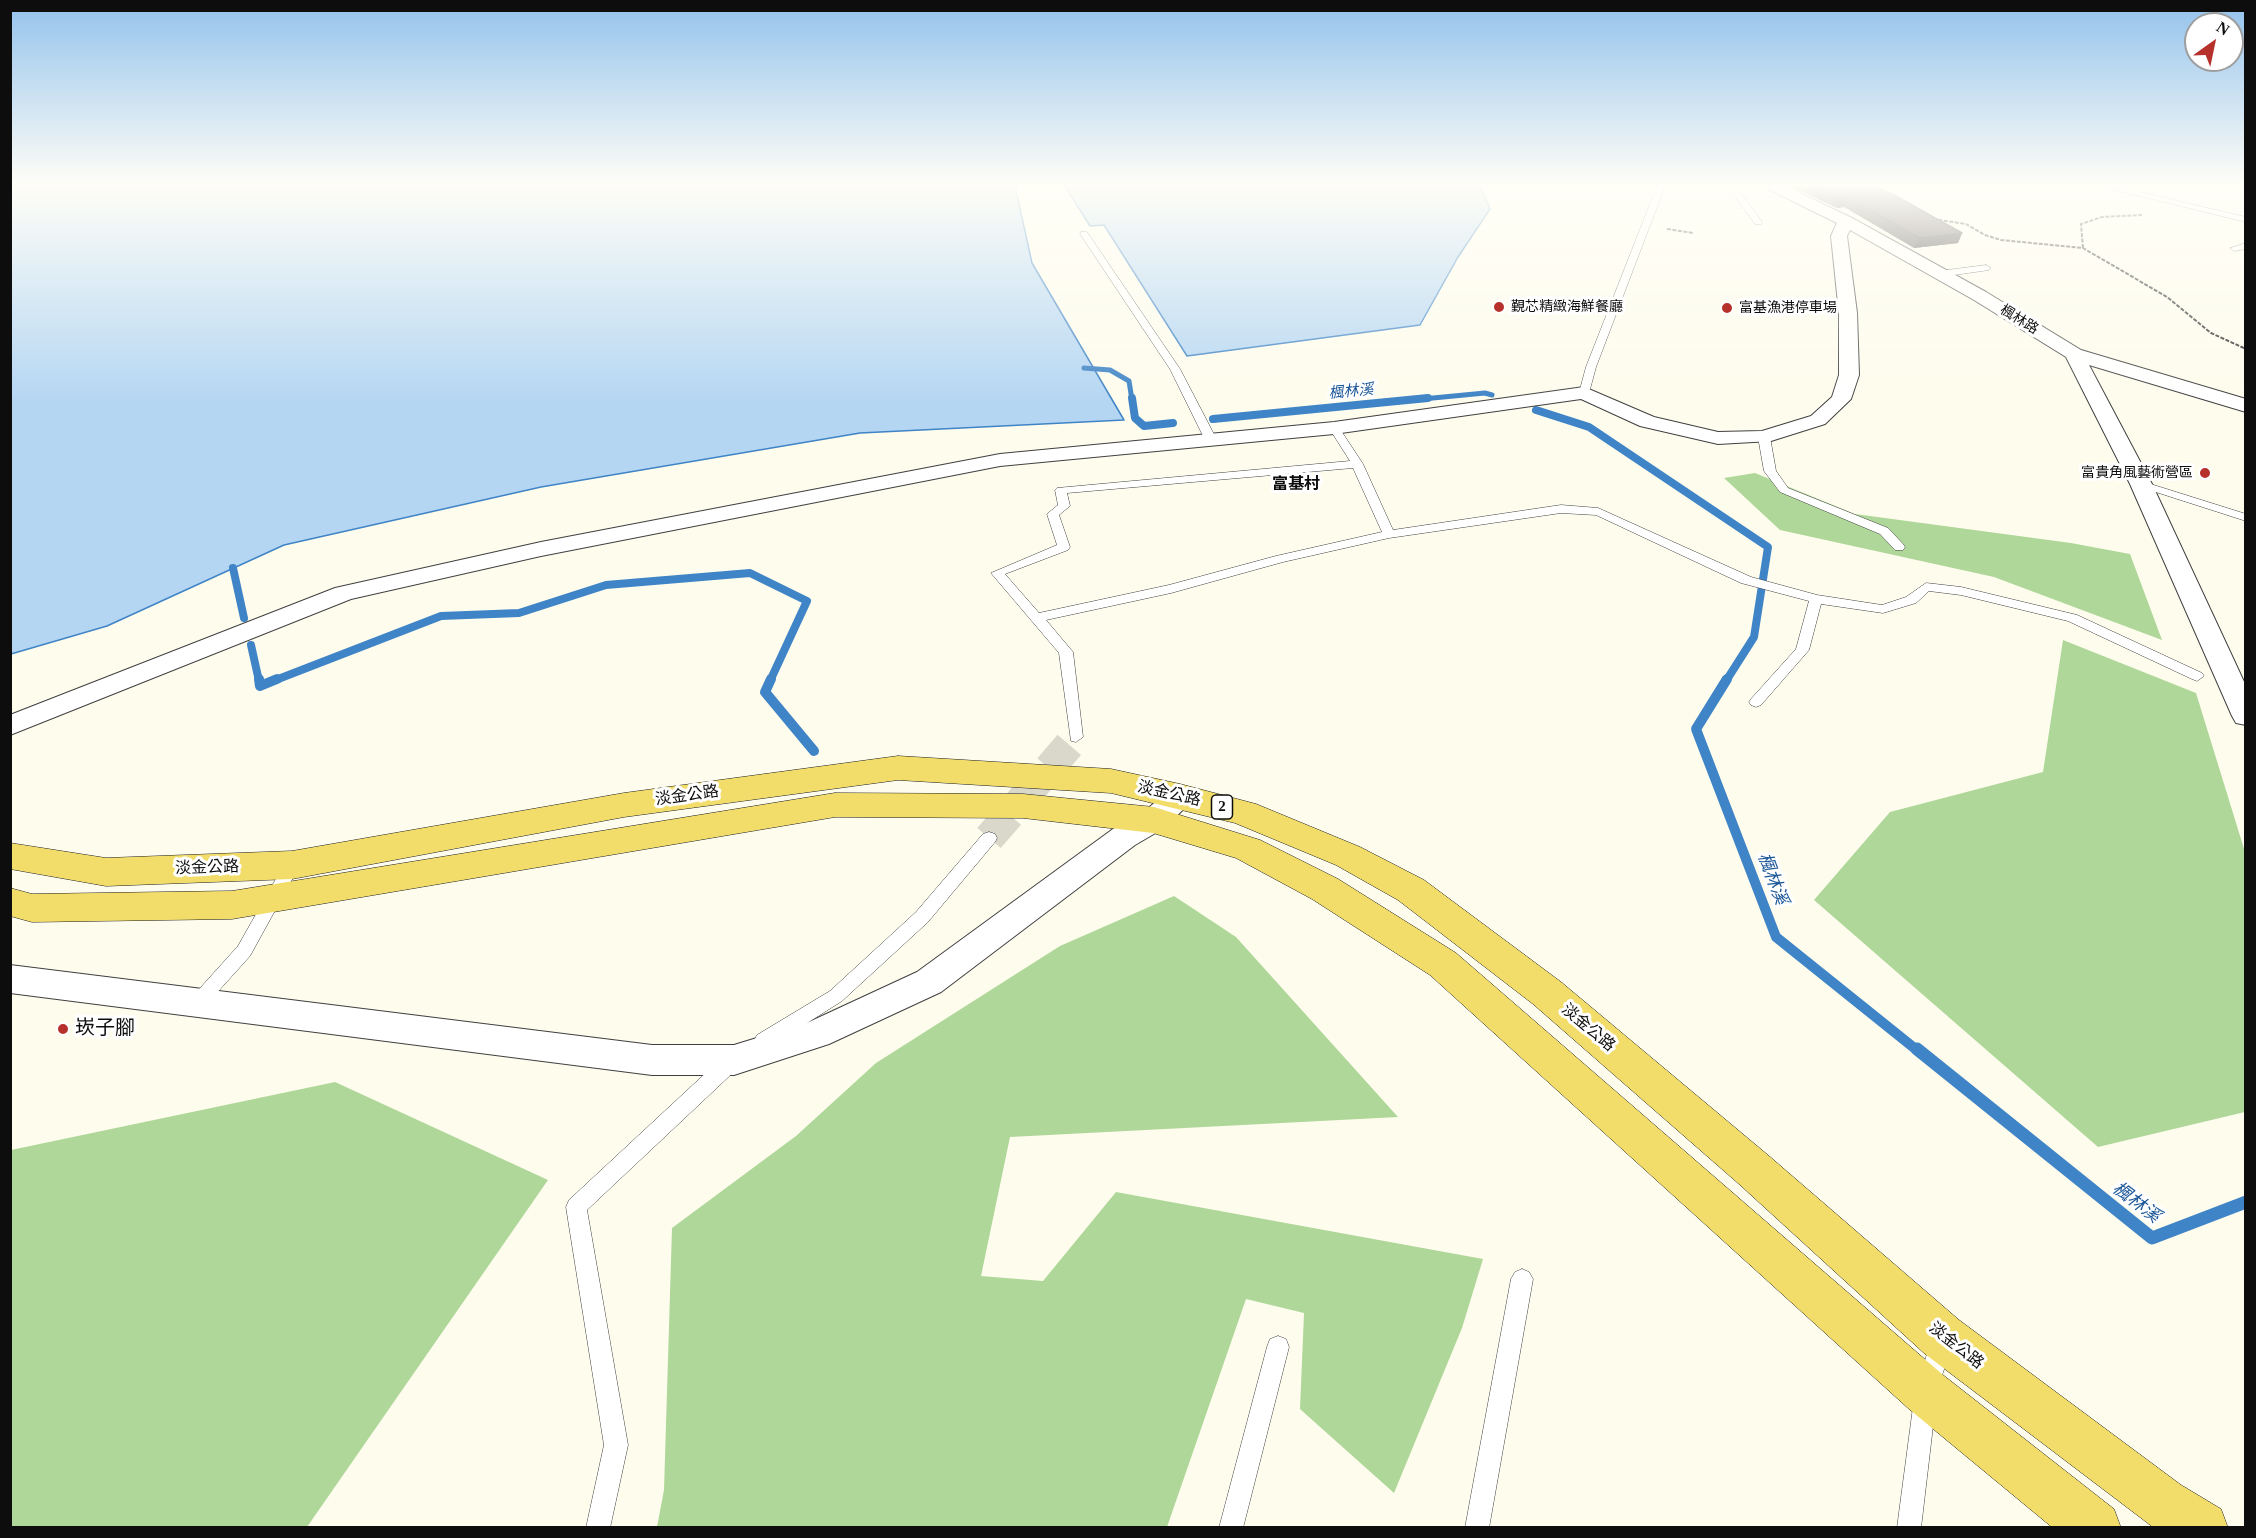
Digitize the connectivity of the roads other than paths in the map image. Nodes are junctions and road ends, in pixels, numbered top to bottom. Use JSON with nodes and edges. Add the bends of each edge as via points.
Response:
{"nodes":[{"id":1,"x":1100,"y":258,"type":"edge"},
{"id":2,"x":1633,"y":258,"type":"edge"},
{"id":3,"x":1842,"y":258,"type":"edge"},
{"id":4,"x":1911,"y":258,"type":"edge"},
{"id":5,"x":1986,"y":268,"type":"dead end"},
{"id":6,"x":1940,"y":274,"type":"junction"},
{"id":7,"x":2074,"y":354,"type":"junction"},
{"id":8,"x":1584,"y":393,"type":"junction"},
{"id":9,"x":2246,"y":406,"type":"edge"},
{"id":10,"x":1334,"y":428,"type":"junction"},
{"id":11,"x":1764,"y":437,"type":"junction"},
{"id":12,"x":1211,"y":440,"type":"junction"},
{"id":13,"x":1357,"y":464,"type":"junction"},
{"id":14,"x":2141,"y":484,"type":"junction"},
{"id":15,"x":2246,"y":518,"type":"edge"},
{"id":16,"x":1389,"y":534,"type":"junction"},
{"id":17,"x":1899,"y":547,"type":"dead end"},
{"id":18,"x":1816,"y":599,"type":"junction"},
{"id":19,"x":1036,"y":618,"type":"junction"},
{"id":20,"x":2197,"y":676,"type":"dead end"},
{"id":21,"x":1756,"y":702,"type":"dead end"},
{"id":22,"x":2246,"y":716,"type":"edge"},
{"id":23,"x":10,"y":726,"type":"edge"},
{"id":24,"x":1076,"y":737,"type":"dead end"},
{"id":25,"x":1167,"y":808,"type":"junction"},
{"id":26,"x":989,"y":838,"type":"tunnel mouth"},
{"id":27,"x":10,"y":856,"type":"edge"},
{"id":28,"x":292,"y":865,"type":"junction"},
{"id":29,"x":272,"y":900,"type":"junction"},
{"id":30,"x":10,"y":902,"type":"edge"},
{"id":31,"x":10,"y":979,"type":"edge"},
{"id":32,"x":199,"y":1001,"type":"junction"},
{"id":33,"x":734,"y":1060,"type":"junction"},
{"id":34,"x":1522,"y":1279,"type":"dead end"},
{"id":35,"x":1942,"y":1337,"type":"junction"},
{"id":36,"x":1278,"y":1347,"type":"dead end"},
{"id":37,"x":1926,"y":1392,"type":"junction"},
{"id":38,"x":598,"y":1527,"type":"edge"},
{"id":39,"x":1231,"y":1527,"type":"edge"},
{"id":40,"x":1477,"y":1527,"type":"edge"},
{"id":41,"x":1909,"y":1527,"type":"edge"},
{"id":42,"x":2095,"y":1527,"type":"edge"},
{"id":43,"x":2202,"y":1527,"type":"edge"}],
"edges":[{"from":1,"to":12,"type":"lane","via":[[1175,369]]},
{"from":2,"to":8,"type":"lane"},
{"from":3,"to":11,"type":"street","via":[[1849,375],[1841,399],[1818,420]]},
{"from":4,"to":6,"type":"street","name":"楓林路"},
{"from":5,"to":6,"type":"lane"},
{"from":6,"to":7,"type":"street","name":"楓林路"},
{"from":7,"to":9,"type":"street","name":"楓林路"},
{"from":7,"to":14,"type":"street"},
{"from":8,"to":10,"type":"street"},
{"from":8,"to":11,"type":"street","via":[[1647,422],[1718,438]]},
{"from":10,"to":12,"type":"street"},
{"from":10,"to":13,"type":"lane"},
{"from":11,"to":17,"type":"lane","via":[[1770,471],[1784,490],[1884,531]]},
{"from":12,"to":23,"type":"street","via":[[1000,460],[552,547],[344,592]]},
{"from":13,"to":16,"type":"lane"},
{"from":13,"to":19,"type":"lane","via":[[1061,490],[1064,506],[1053,514],[1064,547],[997,573]]},
{"from":14,"to":15,"type":"lane"},
{"from":14,"to":22,"type":"street"},
{"from":16,"to":18,"type":"lane","via":[[1561,508],[1598,512],[1746,580]]},
{"from":16,"to":19,"type":"lane","via":[[1171,589]]},
{"from":18,"to":20,"type":"lane","via":[[1883,609],[1911,600],[1926,587],[1961,591],[2072,618]]},
{"from":18,"to":21,"type":"lane","via":[[1802,650]]},
{"from":19,"to":24,"type":"lane","via":[[1066,652]]},
{"from":25,"to":28,"type":"main road","name":"淡金公路","number":"2","via":[[1111,781],[898,768],[624,805]]},
{"from":25,"to":29,"type":"main road","name":"淡金公路","number":"2","via":[[835,805]]},
{"from":25,"to":33,"type":"street","via":[[929,982],[817,1034]]},
{"from":25,"to":35,"type":"main road","name":"淡金公路","number":"2","via":[[1244,813],[1348,856],[1411,890],[1546,993]]},
{"from":25,"to":37,"type":"main road","name":"淡金公路","number":"2","via":[[1324,889],[1443,964]]},
{"from":26,"to":33,"type":"lane","via":[[921,917],[836,996]]},
{"from":27,"to":28,"type":"main road","name":"淡金公路","number":"2","via":[[106,872]]},
{"from":28,"to":29,"type":"lane"},
{"from":29,"to":30,"type":"main road","name":"淡金公路","number":"2","via":[[232,905],[32,908]]},
{"from":29,"to":32,"type":"lane","via":[[244,951]]},
{"from":31,"to":32,"type":"street"},
{"from":32,"to":33,"type":"street","via":[[652,1060]]},
{"from":33,"to":38,"type":"lane","via":[[576,1207],[616,1445]]},
{"from":34,"to":40,"type":"lane"},
{"from":35,"to":37,"type":"lane"},
{"from":35,"to":43,"type":"main road","name":"淡金公路","number":"2","via":[[2163,1503]]},
{"from":36,"to":39,"type":"lane"},
{"from":37,"to":41,"type":"lane"},
{"from":37,"to":42,"type":"main road","name":"淡金公路","number":"2"}]}
